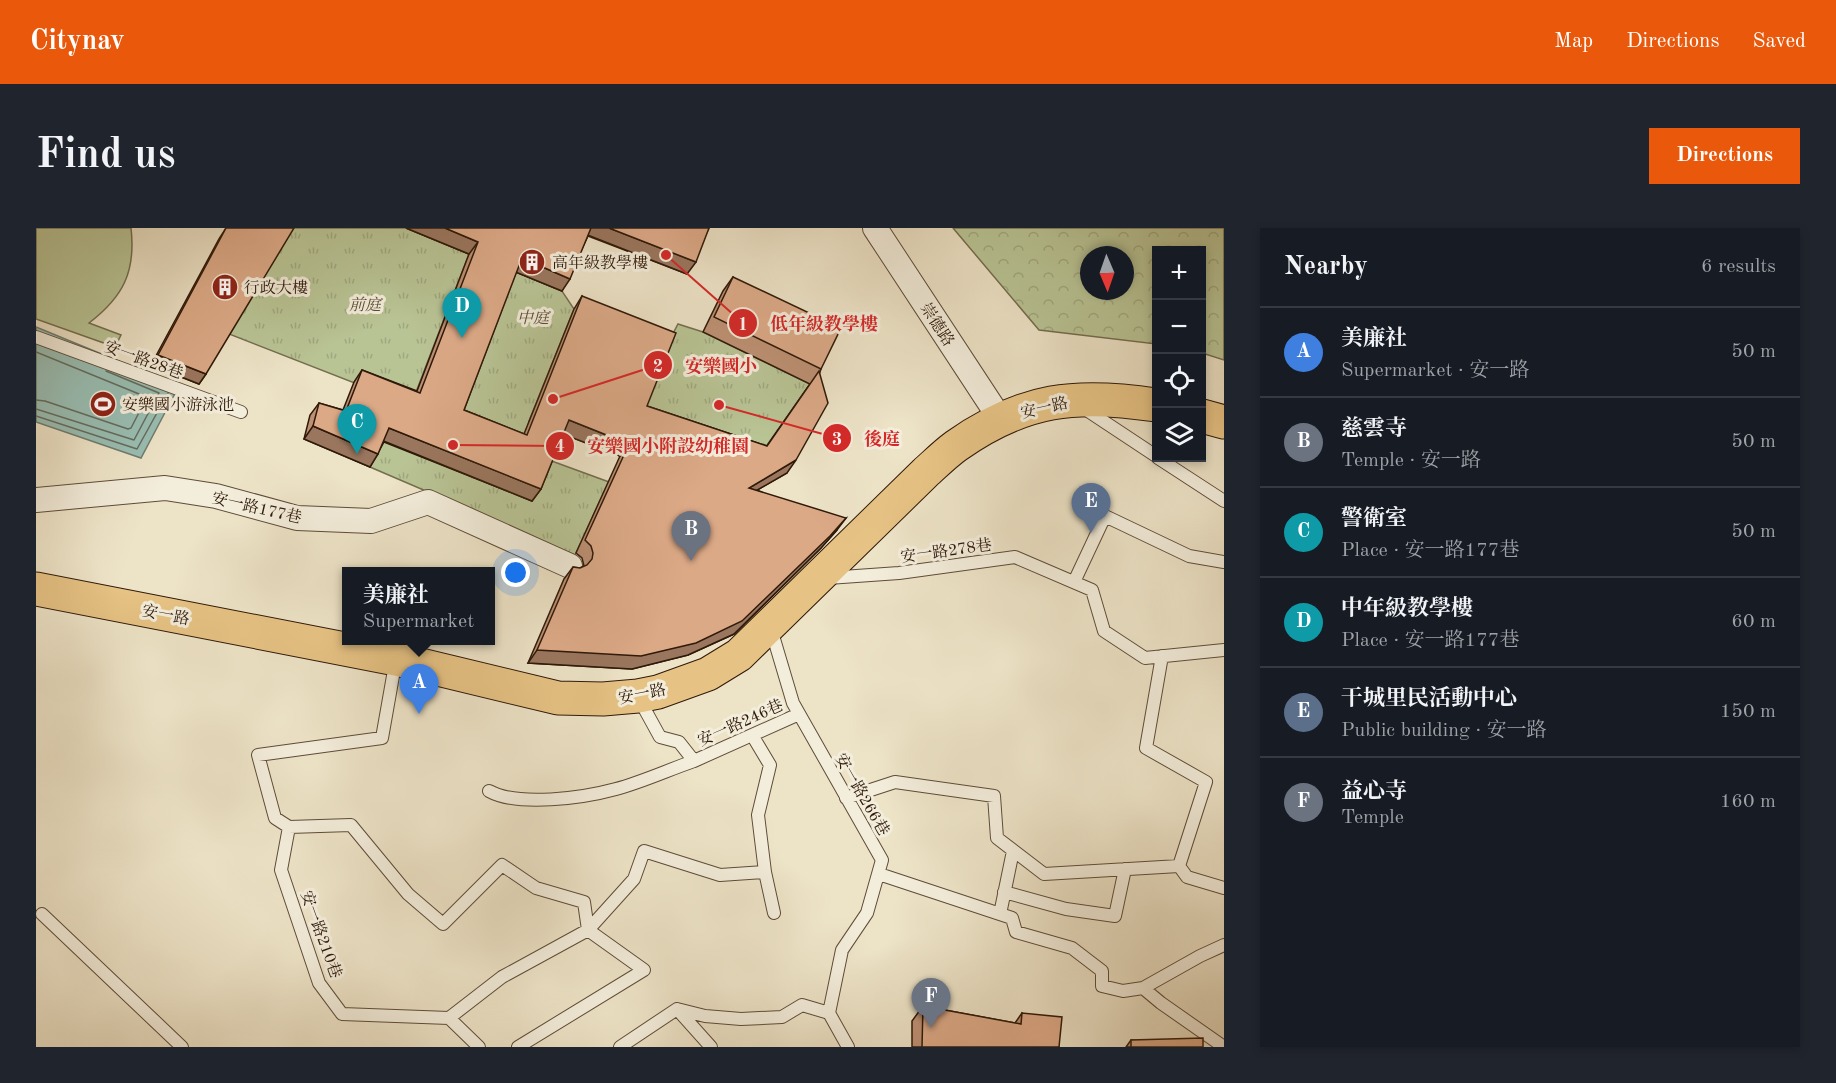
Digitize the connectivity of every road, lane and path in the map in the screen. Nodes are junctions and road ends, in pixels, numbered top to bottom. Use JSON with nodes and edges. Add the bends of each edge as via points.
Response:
{"nodes":[{"id":1,"x":875,"y":228,"type":"edge"},
{"id":2,"x":36,"y":337,"type":"edge"},
{"id":3,"x":1071,"y":400,"type":"junction"},
{"id":4,"x":1152,"y":405,"type":"edge"},
{"id":5,"x":241,"y":412,"type":"dead end"},
{"id":6,"x":1206,"y":417,"type":"edge"},
{"id":7,"x":1001,"y":420,"type":"junction"},
{"id":8,"x":1224,"y":422,"type":"edge"},
{"id":9,"x":1152,"y":454,"type":"edge"},
{"id":10,"x":1165,"y":462,"type":"edge"},
{"id":11,"x":36,"y":500,"type":"edge"},
{"id":12,"x":1224,"y":501,"type":"edge"},
{"id":13,"x":1224,"y":562,"type":"edge"},
{"id":14,"x":570,"y":566,"type":"dead end"},
{"id":15,"x":818,"y":579,"type":"junction"},
{"id":16,"x":1074,"y":582,"type":"junction"},
{"id":17,"x":36,"y":589,"type":"edge"},
{"id":18,"x":770,"y":626,"type":"junction"},
{"id":19,"x":1224,"y":650,"type":"edge"},
{"id":20,"x":1162,"y":656,"type":"junction"},
{"id":21,"x":396,"y":658,"type":"junction"},
{"id":22,"x":638,"y":696,"type":"junction"},
{"id":23,"x":799,"y":714,"type":"junction"},
{"id":24,"x":752,"y":735,"type":"junction"},
{"id":25,"x":694,"y":761,"type":"junction"},
{"id":26,"x":489,"y":791,"type":"dead end"},
{"id":27,"x":846,"y":798,"type":"junction"},
{"id":28,"x":289,"y":827,"type":"junction"},
{"id":29,"x":1012,"y":851,"type":"junction"},
{"id":30,"x":1179,"y":866,"type":"junction"},
{"id":31,"x":1125,"y":869,"type":"junction"},
{"id":32,"x":765,"y":872,"type":"junction"},
{"id":33,"x":879,"y":874,"type":"junction"},
{"id":34,"x":1224,"y":888,"type":"edge"},
{"id":35,"x":1004,"y":892,"type":"junction"},
{"id":36,"x":774,"y":913,"type":"dead end"},
{"id":37,"x":42,"y":914,"type":"dead end"},
{"id":38,"x":1000,"y":914,"type":"junction"},
{"id":39,"x":588,"y":930,"type":"junction"},
{"id":40,"x":1224,"y":945,"type":"edge"},
{"id":41,"x":1143,"y":988,"type":"junction"},
{"id":42,"x":677,"y":1009,"type":"junction"},
{"id":43,"x":829,"y":1013,"type":"junction"},
{"id":44,"x":448,"y":1018,"type":"junction"},
{"id":45,"x":182,"y":1047,"type":"edge"},
{"id":46,"x":479,"y":1047,"type":"edge"},
{"id":47,"x":518,"y":1047,"type":"edge"},
{"id":48,"x":620,"y":1047,"type":"edge"},
{"id":49,"x":711,"y":1047,"type":"edge"},
{"id":50,"x":848,"y":1047,"type":"edge"},
{"id":51,"x":1224,"y":1047,"type":"edge"}],
"edges":[{"from":1,"to":7,"type":"street","name":"崇德路"},
{"from":2,"to":5,"type":"lane","name":"安一路28巷"},
{"from":3,"to":4,"type":"main road","name":"安一路"},
{"from":3,"to":7,"type":"main road","name":"安一路","via":[[1045,403]]},
{"from":3,"to":9,"type":"lane"},
{"from":6,"to":8,"type":"main road"},
{"from":7,"to":15,"type":"main road","name":"安一路","via":[[940,460]]},
{"from":10,"to":12,"type":"lane"},
{"from":11,"to":14,"type":"street","name":"安一路177巷","via":[[165,488],[216,496],[297,518],[371,521],[428,502]]},
{"from":13,"to":16,"type":"lane","via":[[1189,556],[1105,516]]},
{"from":15,"to":16,"type":"lane","name":"安一路278巷","via":[[1016,557]]},
{"from":15,"to":18,"type":"main road","name":"安一路"},
{"from":16,"to":20,"type":"lane","name":"安一路278巷","via":[[1092,590],[1104,631],[1145,658]]},
{"from":17,"to":21,"type":"main road","name":"安一路"},
{"from":18,"to":22,"type":"main road","name":"安一路","via":[[724,666],[675,687]]},
{"from":18,"to":23,"type":"lane","name":"安一路266巷"},
{"from":19,"to":20,"type":"lane","name":"安一路278巷"},
{"from":20,"to":30,"type":"lane","via":[[1146,748],[1206,782]]},
{"from":21,"to":22,"type":"main road","name":"安一路","via":[[558,698]]},
{"from":21,"to":28,"type":"lane","via":[[382,738],[258,755],[275,818]]},
{"from":22,"to":25,"type":"lane","name":"安一路246巷","via":[[660,736],[679,742]]},
{"from":23,"to":24,"type":"lane","name":"安一路246巷"},
{"from":23,"to":27,"type":"lane","name":"安一路266巷"},
{"from":24,"to":25,"type":"lane","name":"安一路246巷"},
{"from":24,"to":32,"type":"lane","via":[[770,765],[758,815]]},
{"from":25,"to":26,"type":"lane","name":"安一路246巷","via":[[615,789],[546,801],[500,797]]},
{"from":27,"to":29,"type":"lane","via":[[895,782],[994,796],[997,838]]},
{"from":27,"to":33,"type":"lane","name":"安一路266巷","via":[[882,860]]},
{"from":28,"to":39,"type":"lane","via":[[351,825],[408,894],[443,924],[502,865],[536,888],[585,902]]},
{"from":28,"to":44,"type":"lane","name":"安一路210巷","via":[[282,870],[320,983],[342,1014]]},
{"from":29,"to":31,"type":"lane","via":[[1044,874]]},
{"from":29,"to":35,"type":"lane"},
{"from":30,"to":31,"type":"lane"},
{"from":30,"to":34,"type":"lane","via":[[1187,876]]},
{"from":31,"to":35,"type":"lane","via":[[1115,916],[1066,909]]},
{"from":32,"to":36,"type":"lane"},
{"from":32,"to":39,"type":"lane","via":[[720,874],[644,851],[634,879]]},
{"from":33,"to":38,"type":"lane"},
{"from":33,"to":43,"type":"lane","name":"安一路266巷","via":[[867,913],[842,951]]},
{"from":35,"to":38,"type":"lane"},
{"from":37,"to":45,"type":"lane"},
{"from":38,"to":41,"type":"lane","via":[[1012,918],[1016,932],[1072,948],[1102,970],[1102,986],[1123,991]]},
{"from":39,"to":44,"type":"lane","via":[[502,977]]},
{"from":39,"to":47,"type":"lane","via":[[644,970]]},
{"from":40,"to":41,"type":"lane"},
{"from":41,"to":51,"type":"lane"},
{"from":42,"to":43,"type":"lane","via":[[741,1019],[782,1017],[802,1005]]},
{"from":42,"to":48,"type":"lane"},
{"from":42,"to":49,"type":"lane"},
{"from":43,"to":50,"type":"lane"},
{"from":44,"to":46,"type":"lane"}]}
